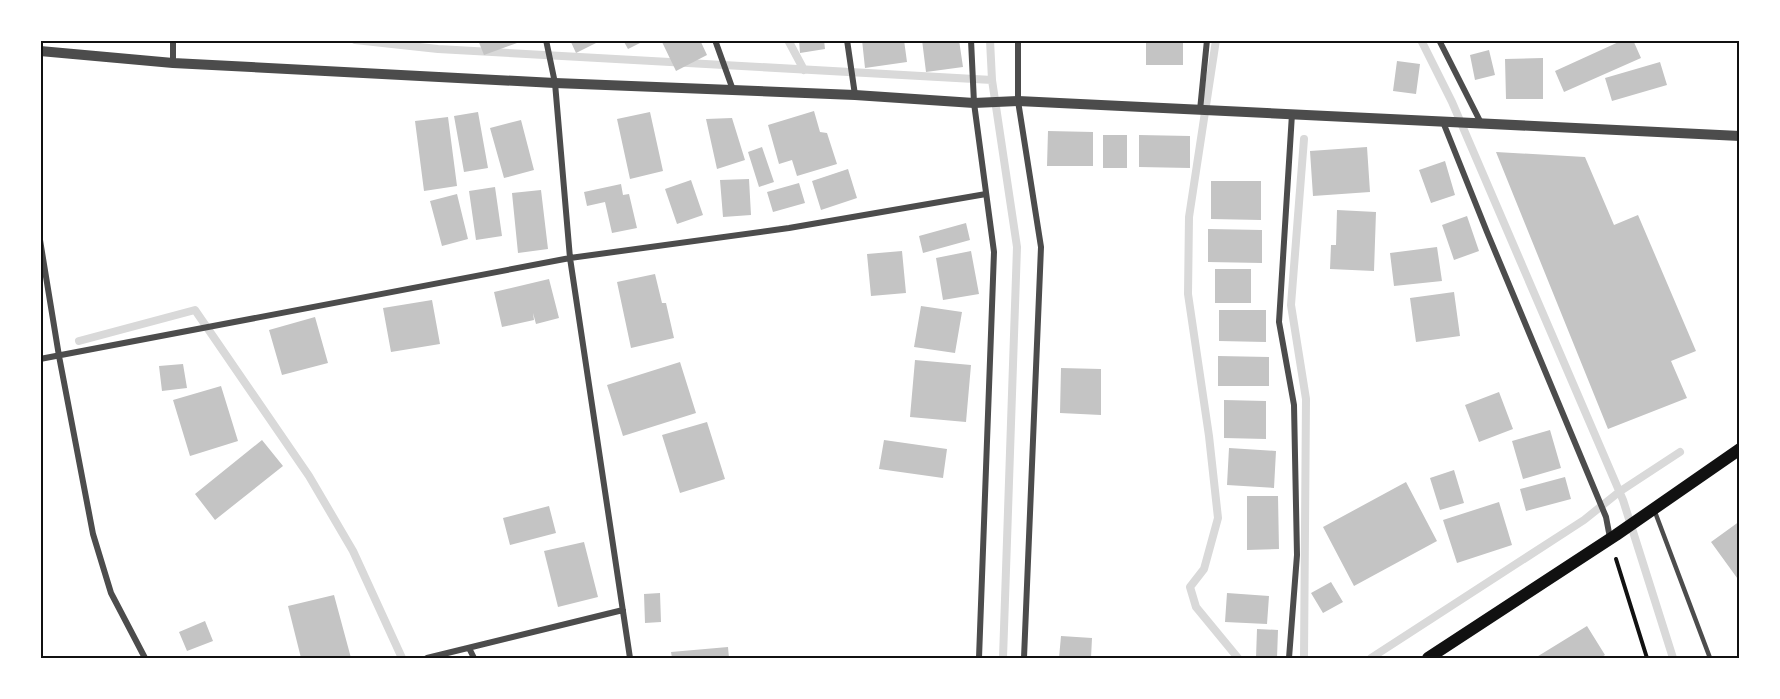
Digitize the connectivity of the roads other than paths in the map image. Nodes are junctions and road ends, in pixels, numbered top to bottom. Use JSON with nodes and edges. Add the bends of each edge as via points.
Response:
{"nodes":[{"id":1,"x":173,"y":40,"type":"edge"},
{"id":2,"x":546,"y":40,"type":"edge"},
{"id":3,"x":716,"y":40,"type":"edge"},
{"id":4,"x":847,"y":40,"type":"edge"},
{"id":5,"x":971,"y":40,"type":"edge"},
{"id":6,"x":1018,"y":40,"type":"edge"},
{"id":7,"x":1207,"y":40,"type":"edge"},
{"id":8,"x":1439,"y":40,"type":"edge"},
{"id":9,"x":40,"y":51,"type":"edge"},
{"id":10,"x":172,"y":63,"type":"junction"},
{"id":11,"x":555,"y":83,"type":"junction"},
{"id":12,"x":733,"y":90,"type":"junction"},
{"id":13,"x":855,"y":95,"type":"junction"},
{"id":14,"x":1016,"y":101,"type":"junction"},
{"id":15,"x":975,"y":102,"type":"junction"},
{"id":16,"x":1200,"y":110,"type":"junction"},
{"id":17,"x":1292,"y":114,"type":"junction"},
{"id":18,"x":1443,"y":122,"type":"junction"},
{"id":19,"x":1481,"y":123,"type":"junction"},
{"id":20,"x":1740,"y":136,"type":"edge"},
{"id":21,"x":986,"y":194,"type":"junction"},
{"id":22,"x":40,"y":240,"type":"edge"},
{"id":23,"x":570,"y":258,"type":"junction"},
{"id":24,"x":59,"y":356,"type":"junction"},
{"id":25,"x":40,"y":359,"type":"edge"},
{"id":26,"x":1740,"y":449,"type":"edge"},
{"id":27,"x":1650,"y":512,"type":"junction"},
{"id":28,"x":1613,"y":537,"type":"junction"},
{"id":29,"x":623,"y":610,"type":"junction"},
{"id":30,"x":469,"y":648,"type":"junction"},
{"id":31,"x":145,"y":658,"type":"edge"},
{"id":32,"x":427,"y":658,"type":"edge"},
{"id":33,"x":474,"y":658,"type":"edge"},
{"id":34,"x":630,"y":658,"type":"edge"},
{"id":35,"x":979,"y":658,"type":"edge"},
{"id":36,"x":1024,"y":658,"type":"edge"},
{"id":37,"x":1289,"y":658,"type":"edge"},
{"id":38,"x":1428,"y":658,"type":"edge"},
{"id":39,"x":1710,"y":658,"type":"edge"}],
"edges":[{"from":1,"to":10,"type":"street"},
{"from":2,"to":11,"type":"street"},
{"from":3,"to":12,"type":"street"},
{"from":4,"to":13,"type":"street"},
{"from":5,"to":15,"type":"street"},
{"from":6,"to":14,"type":"street"},
{"from":7,"to":16,"type":"street"},
{"from":8,"to":19,"type":"street"},
{"from":9,"to":10,"type":"street"},
{"from":10,"to":11,"type":"street"},
{"from":11,"to":12,"type":"street"},
{"from":11,"to":23,"type":"street"},
{"from":12,"to":13,"type":"street"},
{"from":13,"to":15,"type":"street"},
{"from":14,"to":15,"type":"street"},
{"from":14,"to":16,"type":"street"},
{"from":14,"to":36,"type":"street","via":[[1041,247]]},
{"from":15,"to":21,"type":"street"},
{"from":16,"to":17,"type":"street"},
{"from":17,"to":18,"type":"street"},
{"from":17,"to":37,"type":"street","via":[[1279,322],[1294,405],[1297,555]]},
{"from":18,"to":19,"type":"street"},
{"from":18,"to":28,"type":"street"},
{"from":19,"to":20,"type":"street"},
{"from":21,"to":23,"type":"street","via":[[789,228]]},
{"from":21,"to":35,"type":"street","via":[[993,252]]},
{"from":22,"to":24,"type":"street"},
{"from":23,"to":24,"type":"street"},
{"from":23,"to":29,"type":"street"},
{"from":24,"to":25,"type":"street"},
{"from":24,"to":31,"type":"street","via":[[93,534],[111,593]]},
{"from":26,"to":27,"type":"main road"},
{"from":27,"to":28,"type":"main road"},
{"from":27,"to":39,"type":"lane"},
{"from":28,"to":38,"type":"main road"},
{"from":29,"to":30,"type":"street"},
{"from":29,"to":34,"type":"street"},
{"from":30,"to":32,"type":"street"},
{"from":30,"to":33,"type":"street"}]}
